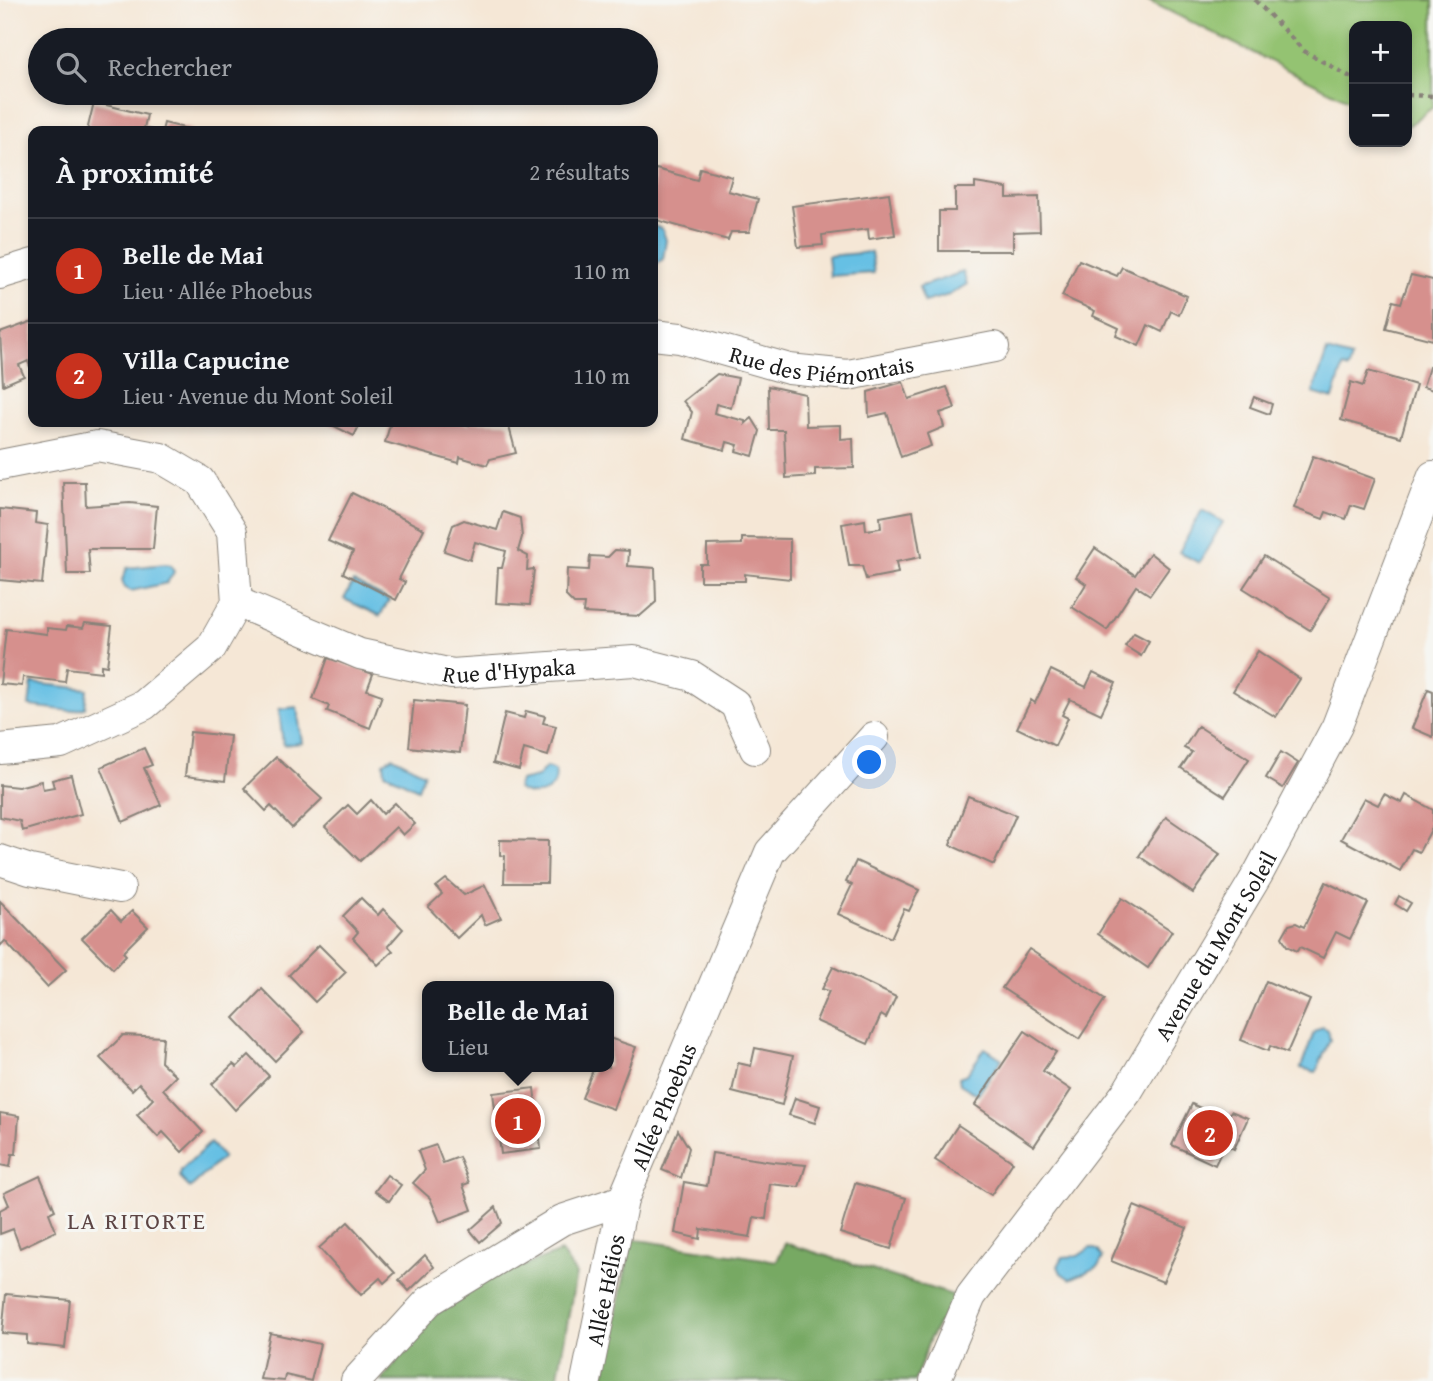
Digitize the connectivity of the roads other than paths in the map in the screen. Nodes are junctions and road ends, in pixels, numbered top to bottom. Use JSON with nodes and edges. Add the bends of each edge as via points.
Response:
{"nodes":[{"id":1,"x":28,"y":266,"type":"edge"},
{"id":2,"x":0,"y":274,"type":"edge"},
{"id":3,"x":658,"y":336,"type":"edge"},
{"id":4,"x":994,"y":347,"type":"dead end"},
{"id":5,"x":0,"y":465,"type":"edge"},
{"id":6,"x":1433,"y":477,"type":"edge"},
{"id":7,"x":237,"y":602,"type":"junction"},
{"id":8,"x":874,"y":737,"type":"dead end"},
{"id":9,"x":755,"y":748,"type":"dead end"},
{"id":10,"x":0,"y":749,"type":"edge"},
{"id":11,"x":0,"y":860,"type":"edge"},
{"id":12,"x":120,"y":888,"type":"dead end"},
{"id":13,"x":623,"y":1200,"type":"junction"},
{"id":14,"x":356,"y":1381,"type":"edge"},
{"id":15,"x":586,"y":1381,"type":"edge"},
{"id":16,"x":935,"y":1381,"type":"edge"}],
"edges":[{"from":1,"to":2,"type":"street"},
{"from":3,"to":4,"type":"street","name":"Rue des Piémontais","via":[[789,369],[848,375]]},
{"from":5,"to":7,"type":"street","via":[[97,446],[161,458],[200,481],[232,531]]},
{"from":6,"to":16,"type":"street","name":"Avenue du Mont Soleil","via":[[1337,726],[1258,874],[1127,1092],[971,1296]]},
{"from":7,"to":9,"type":"street","name":"Rue d'Hypaka","via":[[360,654],[452,674],[634,661],[692,676],[734,704]]},
{"from":7,"to":10,"type":"street","via":[[211,648],[144,705],[61,743]]},
{"from":8,"to":13,"type":"street","name":"Allée Phoebus","via":[[770,852]]},
{"from":11,"to":12,"type":"street"},
{"from":13,"to":14,"type":"street","via":[[562,1220],[429,1301]]},
{"from":13,"to":15,"type":"street","name":"Allée Hélios"}]}
